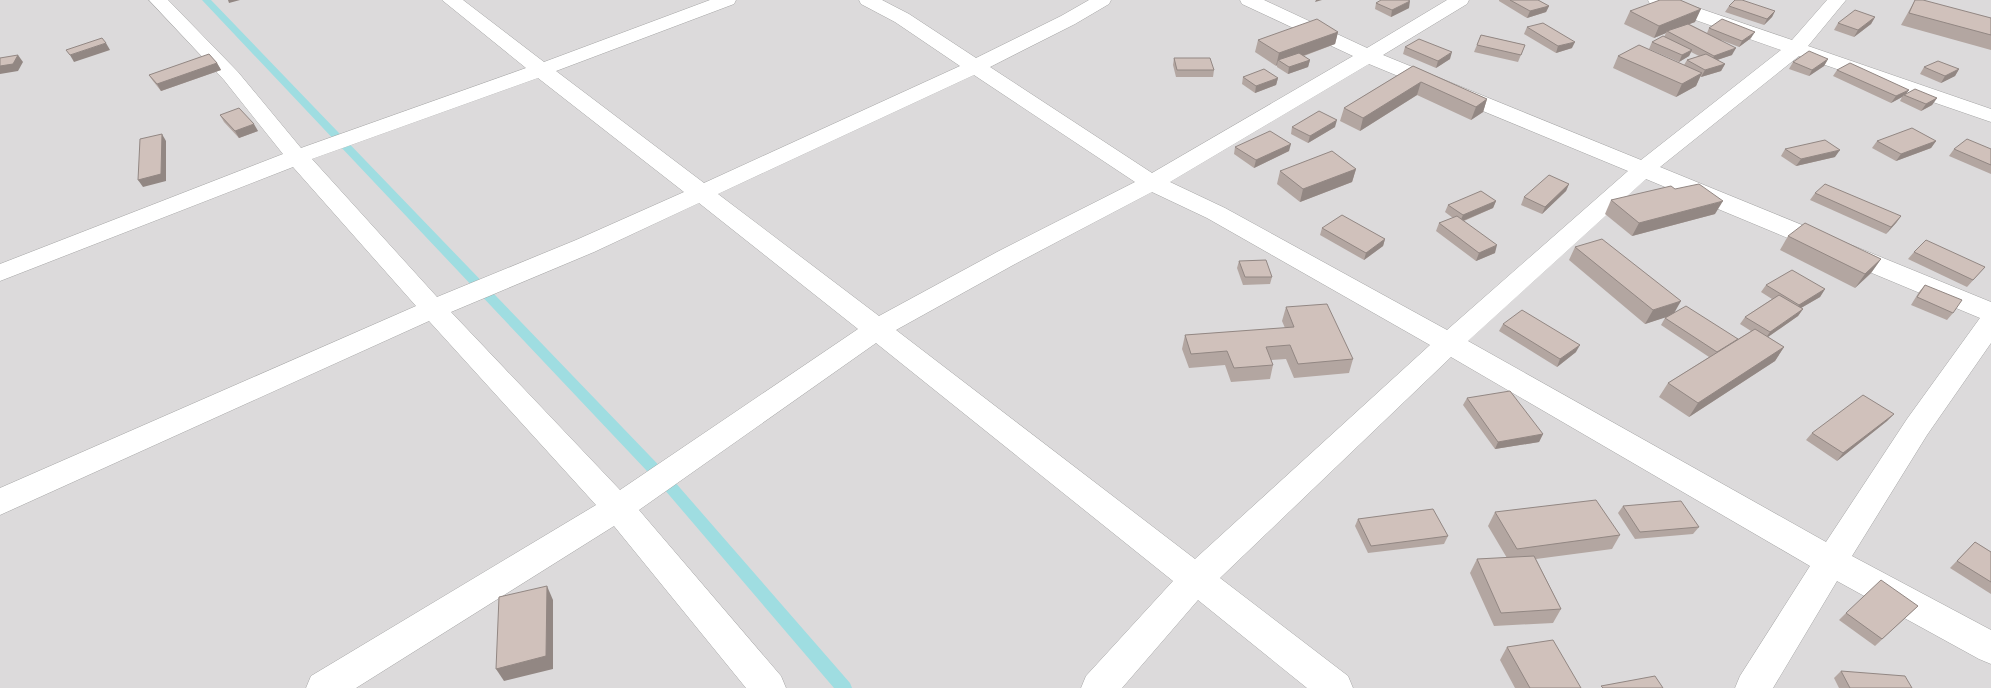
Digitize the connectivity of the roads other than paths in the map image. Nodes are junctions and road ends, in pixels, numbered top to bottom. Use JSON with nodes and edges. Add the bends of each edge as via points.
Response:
{"nodes":[{"id":1,"x":158,"y":0,"type":"edge"},
{"id":2,"x":451,"y":0,"type":"edge"},
{"id":3,"x":727,"y":0,"type":"edge"},
{"id":4,"x":868,"y":0,"type":"edge"},
{"id":5,"x":1102,"y":0,"type":"edge"},
{"id":6,"x":1249,"y":0,"type":"edge"},
{"id":7,"x":1460,"y":0,"type":"edge"},
{"id":8,"x":1657,"y":0,"type":"edge"},
{"id":9,"x":1837,"y":0,"type":"edge"},
{"id":10,"x":1795,"y":50,"type":"junction"},
{"id":11,"x":1368,"y":56,"type":"junction"},
{"id":12,"x":976,"y":66,"type":"junction"},
{"id":13,"x":540,"y":70,"type":"junction"},
{"id":14,"x":1991,"y":116,"type":"edge"},
{"id":15,"x":297,"y":157,"type":"junction"},
{"id":16,"x":1645,"y":168,"type":"junction"},
{"id":17,"x":1152,"y":183,"type":"junction"},
{"id":18,"x":702,"y":193,"type":"junction"},
{"id":19,"x":0,"y":273,"type":"edge"},
{"id":20,"x":433,"y":309,"type":"junction"},
{"id":21,"x":1991,"y":312,"type":"edge"},
{"id":22,"x":1991,"y":323,"type":"edge"},
{"id":23,"x":877,"y":329,"type":"junction"},
{"id":24,"x":1449,"y":343,"type":"junction"},
{"id":25,"x":0,"y":502,"type":"edge"},
{"id":26,"x":618,"y":508,"type":"junction"},
{"id":27,"x":1830,"y":561,"type":"junction"},
{"id":28,"x":1196,"y":579,"type":"junction"},
{"id":29,"x":1991,"y":648,"type":"edge"},
{"id":30,"x":324,"y":688,"type":"edge"},
{"id":31,"x":768,"y":688,"type":"edge"},
{"id":32,"x":1099,"y":688,"type":"edge"},
{"id":33,"x":1335,"y":688,"type":"edge"},
{"id":34,"x":1753,"y":688,"type":"edge"}],
"edges":[{"from":1,"to":15,"type":"street","via":[[232,76]]},
{"from":2,"to":13,"type":"street"},
{"from":3,"to":13,"type":"street"},
{"from":4,"to":12,"type":"street"},
{"from":5,"to":12,"type":"street"},
{"from":6,"to":11,"type":"street"},
{"from":7,"to":11,"type":"street"},
{"from":8,"to":10,"type":"street"},
{"from":9,"to":10,"type":"street"},
{"from":10,"to":14,"type":"street"},
{"from":10,"to":16,"type":"street"},
{"from":11,"to":16,"type":"street"},
{"from":11,"to":17,"type":"street"},
{"from":12,"to":17,"type":"street"},
{"from":12,"to":18,"type":"street"},
{"from":13,"to":15,"type":"street"},
{"from":13,"to":18,"type":"street"},
{"from":15,"to":19,"type":"street"},
{"from":15,"to":20,"type":"street"},
{"from":16,"to":21,"type":"street"},
{"from":16,"to":24,"type":"street"},
{"from":17,"to":23,"type":"street"},
{"from":17,"to":24,"type":"street","via":[[1216,213]]},
{"from":18,"to":20,"type":"street"},
{"from":18,"to":23,"type":"street"},
{"from":20,"to":25,"type":"street"},
{"from":20,"to":26,"type":"street"},
{"from":22,"to":27,"type":"street","via":[[1917,427]]},
{"from":23,"to":26,"type":"street"},
{"from":23,"to":28,"type":"street"},
{"from":24,"to":27,"type":"street"},
{"from":24,"to":28,"type":"street"},
{"from":26,"to":30,"type":"street"},
{"from":26,"to":31,"type":"street"},
{"from":27,"to":29,"type":"street"},
{"from":27,"to":34,"type":"street"},
{"from":28,"to":32,"type":"street"},
{"from":28,"to":33,"type":"street"}]}
